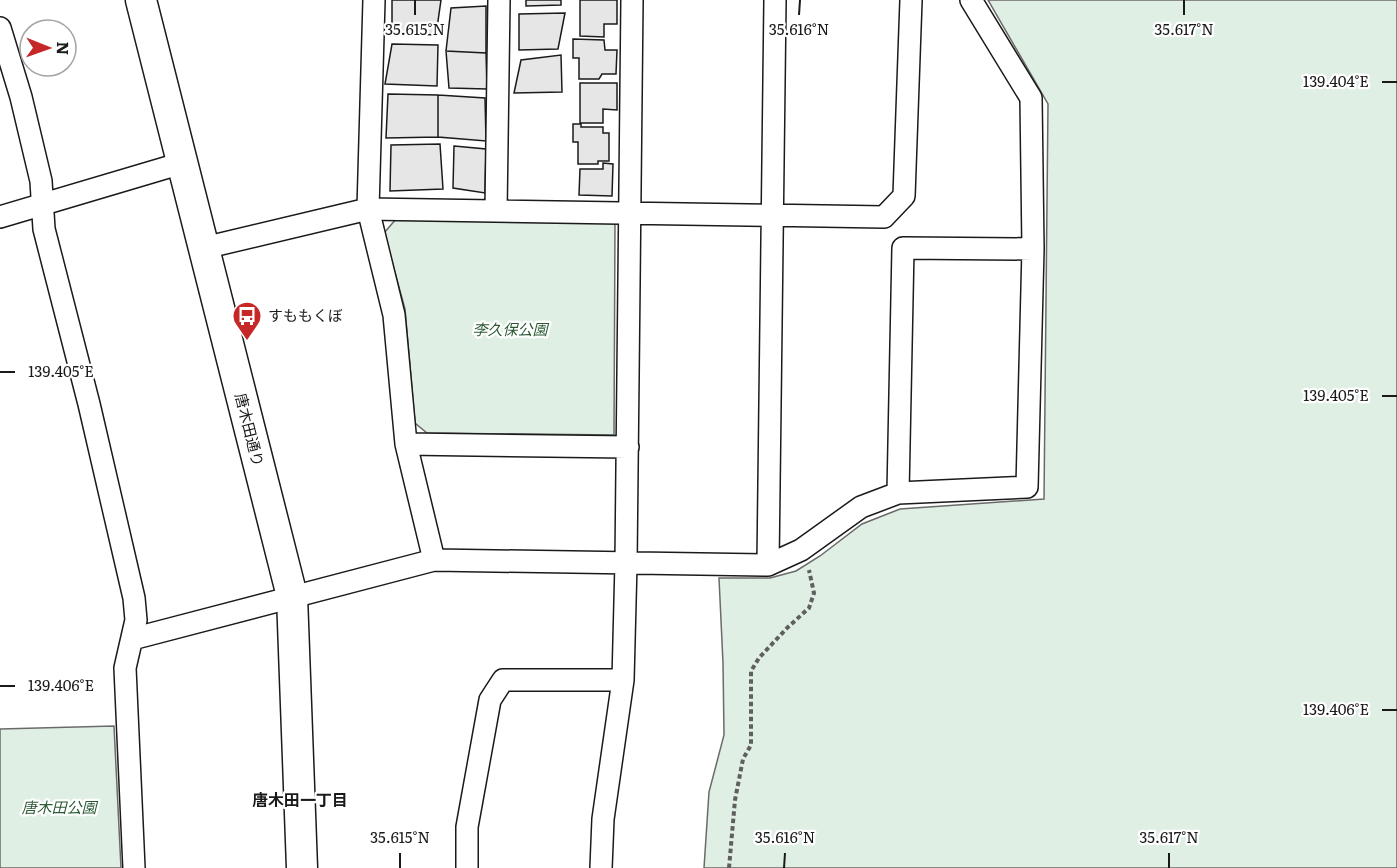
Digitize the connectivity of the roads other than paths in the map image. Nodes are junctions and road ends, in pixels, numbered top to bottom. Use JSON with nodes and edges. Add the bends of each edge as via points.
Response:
{"nodes":[{"id":1,"x":141,"y":0,"type":"edge"},
{"id":2,"x":374,"y":0,"type":"edge"},
{"id":3,"x":499,"y":0,"type":"edge"},
{"id":4,"x":632,"y":0,"type":"edge"},
{"id":5,"x":775,"y":0,"type":"edge"},
{"id":6,"x":911,"y":0,"type":"edge"},
{"id":7,"x":970,"y":0,"type":"edge"},
{"id":8,"x":0,"y":28,"type":"edge"},
{"id":9,"x":182,"y":163,"type":"junction"},
{"id":10,"x":42,"y":203,"type":"junction"},
{"id":11,"x":368,"y":209,"type":"junction"},
{"id":12,"x":496,"y":211,"type":"junction"},
{"id":13,"x":629,"y":214,"type":"junction"},
{"id":14,"x":0,"y":217,"type":"edge"},
{"id":15,"x":773,"y":217,"type":"junction"},
{"id":16,"x":204,"y":248,"type":"junction"},
{"id":17,"x":1033,"y":249,"type":"junction"},
{"id":18,"x":406,"y":444,"type":"junction"},
{"id":19,"x":628,"y":447,"type":"junction"},
{"id":20,"x":898,"y":493,"type":"junction"},
{"id":21,"x":434,"y":560,"type":"junction"},
{"id":22,"x":626,"y":563,"type":"junction"},
{"id":23,"x":768,"y":565,"type":"junction"},
{"id":24,"x":291,"y":596,"type":"junction"},
{"id":25,"x":132,"y":639,"type":"junction"},
{"id":26,"x":623,"y":680,"type":"junction"},
{"id":27,"x":134,"y":868,"type":"edge"},
{"id":28,"x":302,"y":868,"type":"edge"},
{"id":29,"x":467,"y":868,"type":"edge"},
{"id":30,"x":601,"y":868,"type":"edge"}],
"edges":[{"from":1,"to":9,"type":"street","name":"唐木田通り"},
{"from":2,"to":11,"type":"street"},
{"from":3,"to":12,"type":"street"},
{"from":4,"to":13,"type":"street"},
{"from":5,"to":15,"type":"street"},
{"from":6,"to":15,"type":"street","via":[[904,196],[884,217]]},
{"from":7,"to":17,"type":"street","via":[[1031,98]]},
{"from":8,"to":10,"type":"street","via":[[24,108],[41,181]]},
{"from":9,"to":10,"type":"street"},
{"from":9,"to":16,"type":"street","name":"唐木田通り"},
{"from":10,"to":14,"type":"street"},
{"from":10,"to":25,"type":"street","via":[[44,229],[134,598],[136,620]]},
{"from":11,"to":12,"type":"street"},
{"from":11,"to":16,"type":"street"},
{"from":11,"to":18,"type":"street","via":[[394,315]]},
{"from":12,"to":13,"type":"street"},
{"from":13,"to":15,"type":"street"},
{"from":13,"to":19,"type":"street"},
{"from":15,"to":23,"type":"street"},
{"from":16,"to":24,"type":"street","name":"唐木田通り"},
{"from":17,"to":20,"type":"street","via":[[1027,488]]},
{"from":17,"to":20,"type":"street","via":[[903,248]]},
{"from":18,"to":19,"type":"street"},
{"from":18,"to":21,"type":"street"},
{"from":19,"to":22,"type":"street"},
{"from":20,"to":23,"type":"street","via":[[861,507],[801,550]]},
{"from":21,"to":22,"type":"street"},
{"from":21,"to":24,"type":"street"},
{"from":22,"to":23,"type":"street"},
{"from":22,"to":26,"type":"street"},
{"from":24,"to":25,"type":"street"},
{"from":24,"to":28,"type":"street","name":"唐木田通り"},
{"from":25,"to":27,"type":"street","via":[[125,668]]},
{"from":26,"to":29,"type":"street","via":[[503,680],[490,700],[468,827]]},
{"from":26,"to":30,"type":"street","via":[[603,819]]}]}
